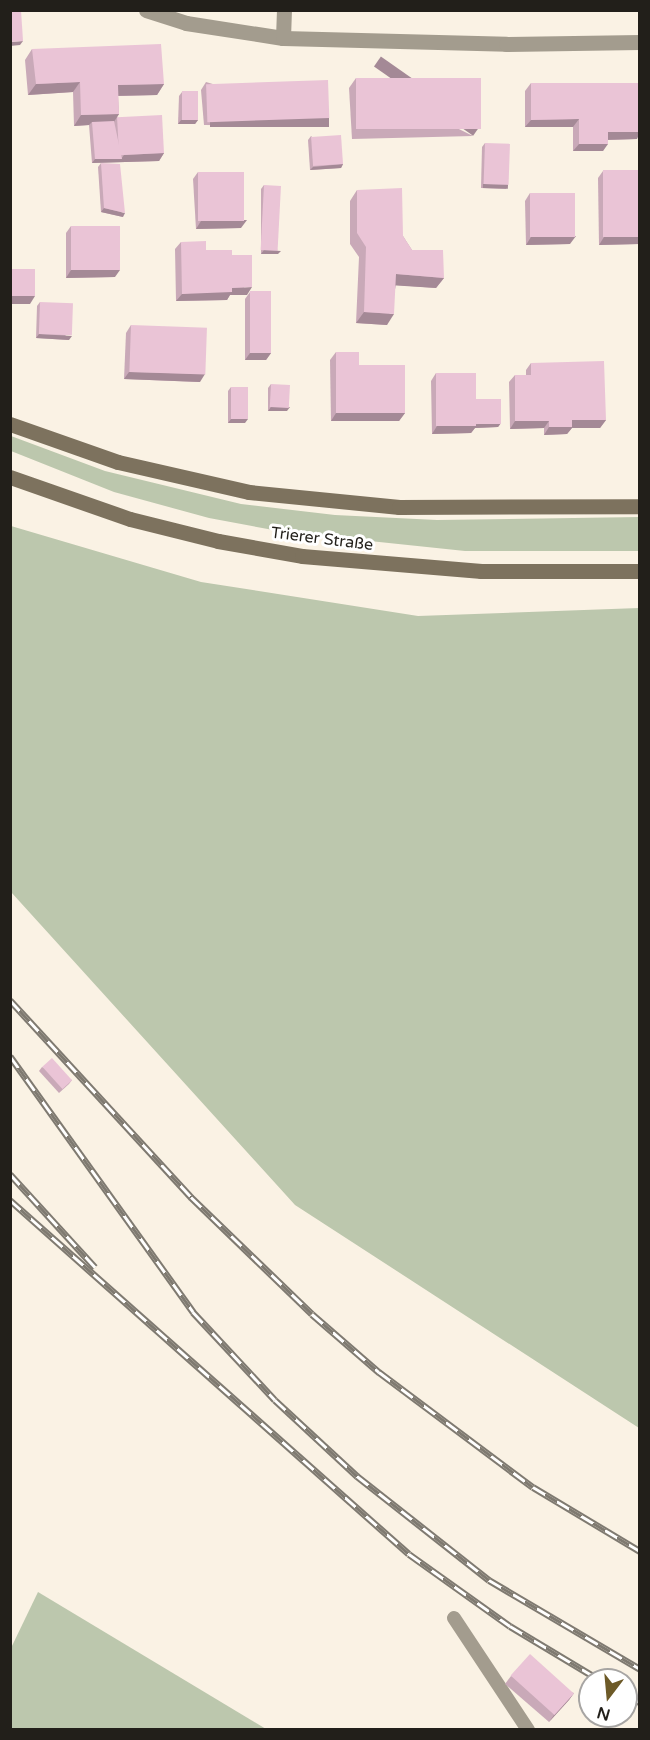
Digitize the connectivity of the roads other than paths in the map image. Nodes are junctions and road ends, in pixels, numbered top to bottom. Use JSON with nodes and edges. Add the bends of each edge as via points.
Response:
{"nodes":[{"id":1,"x":146,"y":10,"type":"edge"},
{"id":2,"x":284,"y":10,"type":"edge"},
{"id":3,"x":283,"y":38,"type":"junction"},
{"id":4,"x":639,"y":42,"type":"edge"},
{"id":5,"x":10,"y":423,"type":"edge"},
{"id":6,"x":10,"y":477,"type":"edge"},
{"id":7,"x":639,"y":506,"type":"edge"},
{"id":8,"x":639,"y":571,"type":"edge"},
{"id":9,"x":454,"y":1618,"type":"dead end"},
{"id":10,"x":528,"y":1730,"type":"edge"}],
"edges":[{"from":1,"to":3,"type":"street","via":[[186,24]]},
{"from":2,"to":3,"type":"street"},
{"from":3,"to":4,"type":"street","via":[[506,44]]},
{"from":5,"to":7,"type":"main road","via":[[118,462],[249,492],[399,507]]},
{"from":6,"to":8,"type":"main road","name":"Trierer Straße","via":[[130,519],[218,541],[302,556],[470,570]]},
{"from":9,"to":10,"type":"lane"}]}
